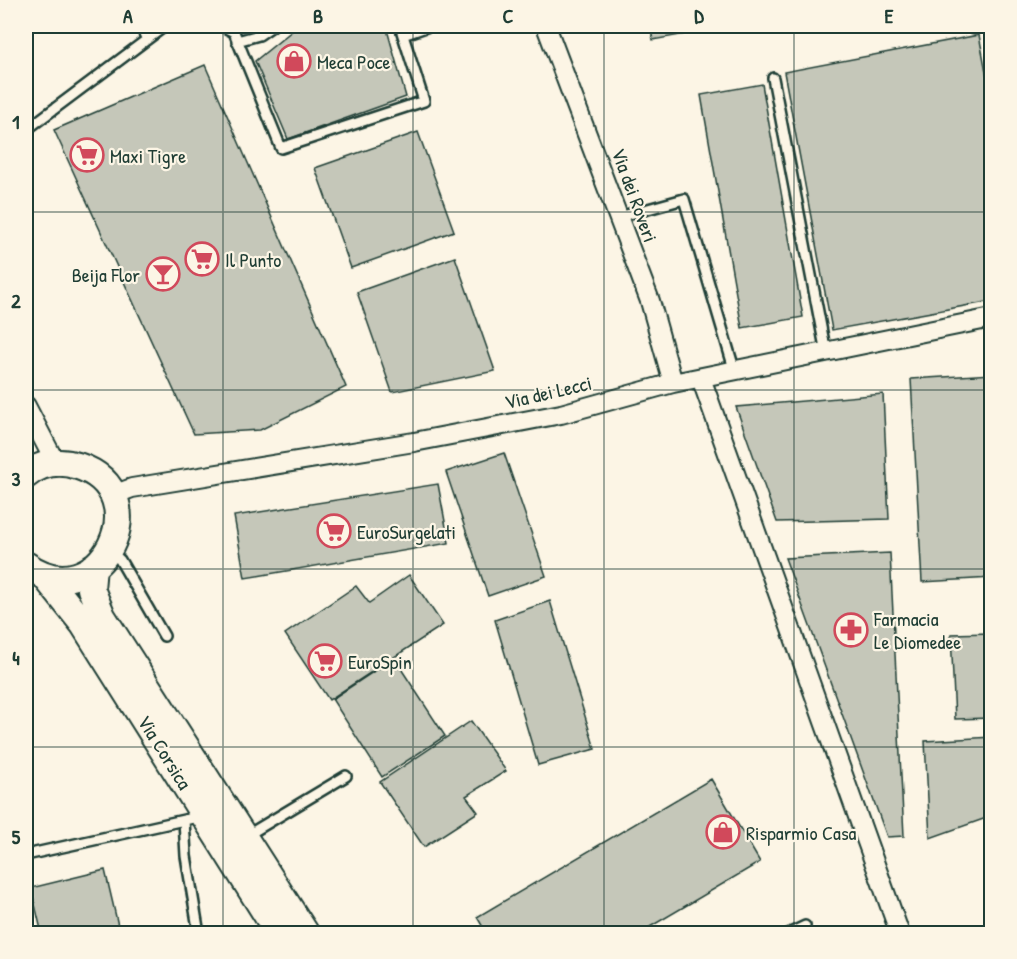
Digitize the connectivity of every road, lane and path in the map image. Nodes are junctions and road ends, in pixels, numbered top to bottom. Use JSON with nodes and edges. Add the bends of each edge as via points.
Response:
{"nodes":[{"id":1,"x":141,"y":26,"type":"edge"},
{"id":2,"x":165,"y":26,"type":"edge"},
{"id":3,"x":222,"y":26,"type":"edge"},
{"id":4,"x":272,"y":26,"type":"edge"},
{"id":5,"x":429,"y":26,"type":"edge"},
{"id":6,"x":546,"y":26,"type":"edge"},
{"id":7,"x":402,"y":30,"type":"edge"},
{"id":8,"x":146,"y":38,"type":"junction"},
{"id":9,"x":237,"y":41,"type":"junction"},
{"id":10,"x":773,"y":78,"type":"dead end"},
{"id":11,"x":26,"y":130,"type":"edge"},
{"id":12,"x":619,"y":217,"type":"junction"},
{"id":13,"x":992,"y":318,"type":"edge"},
{"id":14,"x":826,"y":353,"type":"junction"},
{"id":15,"x":735,"y":372,"type":"junction"},
{"id":16,"x":701,"y":378,"type":"junction"},
{"id":17,"x":673,"y":383,"type":"junction"},
{"id":18,"x":26,"y":406,"type":"edge"},
{"id":19,"x":55,"y":462,"type":"junction"},
{"id":20,"x":26,"y":475,"type":"edge"},
{"id":21,"x":113,"y":495,"type":"junction"},
{"id":22,"x":101,"y":559,"type":"junction"},
{"id":23,"x":35,"y":570,"type":"edge"},
{"id":24,"x":164,"y":636,"type":"dead end"},
{"id":25,"x":346,"y":776,"type":"dead end"},
{"id":26,"x":194,"y":818,"type":"junction"},
{"id":27,"x":244,"y":837,"type":"junction"},
{"id":28,"x":26,"y":855,"type":"edge"},
{"id":29,"x":806,"y":926,"type":"dead end"},
{"id":30,"x":199,"y":933,"type":"edge"},
{"id":31,"x":279,"y":933,"type":"edge"},
{"id":32,"x":306,"y":933,"type":"edge"},
{"id":33,"x":788,"y":933,"type":"edge"},
{"id":34,"x":900,"y":933,"type":"edge"}],
"edges":[{"from":1,"to":8,"type":"lane"},
{"from":2,"to":8,"type":"lane"},
{"from":3,"to":9,"type":"lane","via":[[234,32]]},
{"from":4,"to":9,"type":"lane"},
{"from":5,"to":7,"type":"lane"},
{"from":6,"to":12,"type":"street","name":"Via dei Roveri"},
{"from":7,"to":9,"type":"lane","via":[[424,101],[280,148]]},
{"from":8,"to":11,"type":"lane"},
{"from":10,"to":14,"type":"lane"},
{"from":12,"to":15,"type":"lane","via":[[684,199]]},
{"from":12,"to":17,"type":"street","name":"Via dei Roveri","via":[[650,301]]},
{"from":13,"to":14,"type":"street","name":"Via dei Lecci"},
{"from":14,"to":15,"type":"street","name":"Via dei Lecci"},
{"from":15,"to":16,"type":"street","name":"Via dei Lecci"},
{"from":16,"to":17,"type":"street","name":"Via dei Lecci"},
{"from":16,"to":34,"type":"street"},
{"from":17,"to":21,"type":"street","name":"Via dei Lecci","via":[[561,414],[132,488]]},
{"from":18,"to":19,"type":"street"},
{"from":19,"to":20,"type":"main road"},
{"from":19,"to":21,"type":"main road","via":[[88,469]]},
{"from":21,"to":22,"type":"main road","name":"Via Corsica","via":[[118,528]]},
{"from":22,"to":23,"type":"main road","name":"Via Corsica","via":[[84,572],[64,577]]},
{"from":22,"to":24,"type":"lane","via":[[120,561]]},
{"from":22,"to":27,"type":"main road","name":"Via Corsica","via":[[91,589],[102,616]]},
{"from":23,"to":26,"type":"main road","name":"Via Corsica","via":[[84,625]]},
{"from":25,"to":27,"type":"lane"},
{"from":26,"to":28,"type":"lane"},
{"from":26,"to":30,"type":"lane","via":[[186,856]]},
{"from":26,"to":31,"type":"main road","name":"Via Corsica"},
{"from":27,"to":32,"type":"main road","name":"Via Corsica"},
{"from":29,"to":33,"type":"lane"}]}
